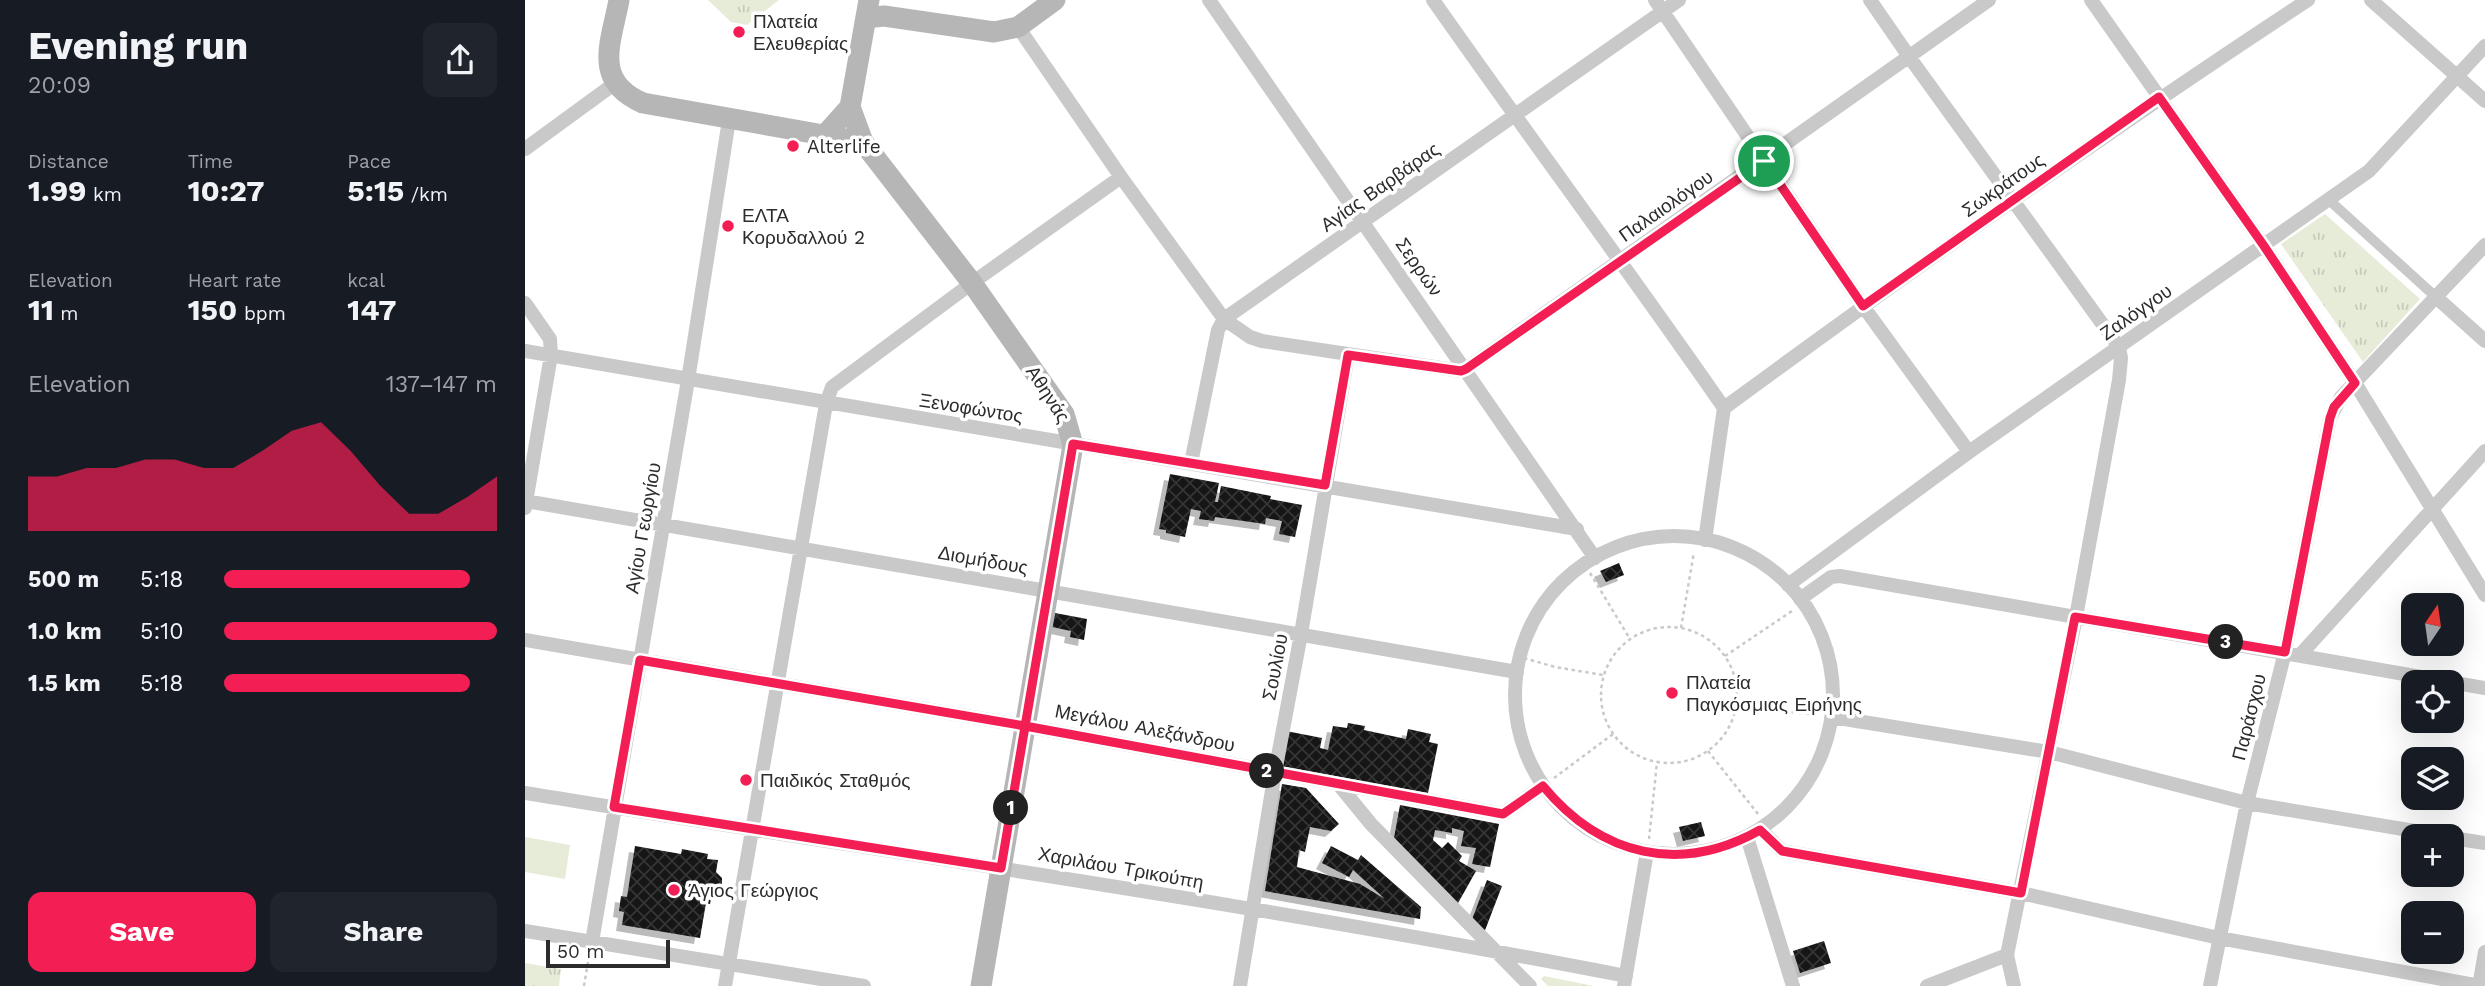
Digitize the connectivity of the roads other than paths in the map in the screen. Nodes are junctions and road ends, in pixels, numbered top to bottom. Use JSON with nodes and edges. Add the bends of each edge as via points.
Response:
{"nodes":[{"id":1,"x":619,"y":0,"type":"edge"},
{"id":2,"x":1055,"y":0,"type":"edge"},
{"id":3,"x":1209,"y":0,"type":"edge"},
{"id":4,"x":1433,"y":0,"type":"edge"},
{"id":5,"x":1679,"y":0,"type":"edge"},
{"id":6,"x":1870,"y":0,"type":"edge"},
{"id":7,"x":1989,"y":0,"type":"edge"},
{"id":8,"x":2091,"y":0,"type":"edge"},
{"id":9,"x":2308,"y":0,"type":"edge"},
{"id":10,"x":2371,"y":0,"type":"edge"},
{"id":11,"x":1659,"y":6,"type":"edge"},
{"id":12,"x":867,"y":9,"type":"edge"},
{"id":13,"x":1018,"y":27,"type":"junction"},
{"id":14,"x":2485,"y":46,"type":"edge"},
{"id":15,"x":1910,"y":58,"type":"junction"},
{"id":16,"x":2458,"y":76,"type":"junction"},
{"id":17,"x":614,"y":84,"type":"junction"},
{"id":18,"x":2159,"y":97,"type":"junction"},
{"id":19,"x":2485,"y":101,"type":"edge"},
{"id":20,"x":850,"y":107,"type":"junction"},
{"id":21,"x":1515,"y":116,"type":"junction"},
{"id":22,"x":729,"y":120,"type":"junction"},
{"id":23,"x":825,"y":135,"type":"junction"},
{"id":24,"x":863,"y":142,"type":"junction"},
{"id":25,"x":525,"y":149,"type":"edge"},
{"id":26,"x":1764,"y":161,"type":"junction"},
{"id":27,"x":1121,"y":177,"type":"junction"},
{"id":28,"x":2329,"y":200,"type":"junction"},
{"id":29,"x":2014,"y":201,"type":"junction"},
{"id":30,"x":1364,"y":222,"type":"junction"},
{"id":31,"x":2485,"y":245,"type":"edge"},
{"id":32,"x":2264,"y":246,"type":"junction"},
{"id":33,"x":1621,"y":260,"type":"junction"},
{"id":34,"x":972,"y":283,"type":"junction"},
{"id":35,"x":2437,"y":298,"type":"junction"},
{"id":36,"x":525,"y":303,"type":"edge"},
{"id":37,"x":1863,"y":306,"type":"junction"},
{"id":38,"x":1224,"y":319,"type":"junction"},
{"id":39,"x":2485,"y":341,"type":"edge"},
{"id":40,"x":2119,"y":347,"type":"junction"},
{"id":41,"x":525,"y":351,"type":"edge"},
{"id":42,"x":551,"y":355,"type":"junction"},
{"id":43,"x":1348,"y":355,"type":"junction"},
{"id":44,"x":1466,"y":369,"type":"junction"},
{"id":45,"x":688,"y":380,"type":"junction"},
{"id":46,"x":2355,"y":383,"type":"junction"},
{"id":47,"x":826,"y":404,"type":"junction"},
{"id":48,"x":1724,"y":408,"type":"junction"},
{"id":49,"x":1073,"y":444,"type":"junction"},
{"id":50,"x":2485,"y":451,"type":"edge"},
{"id":51,"x":1969,"y":452,"type":"junction"},
{"id":52,"x":1191,"y":463,"type":"junction"},
{"id":53,"x":1325,"y":485,"type":"junction"},
{"id":54,"x":525,"y":504,"type":"edge"},
{"id":55,"x":2433,"y":508,"type":"junction"},
{"id":56,"x":663,"y":525,"type":"junction"},
{"id":57,"x":1577,"y":529,"type":"junction"},
{"id":58,"x":1700,"y":539,"type":"junction"},
{"id":59,"x":800,"y":548,"type":"junction"},
{"id":60,"x":1590,"y":561,"type":"junction"},
{"id":61,"x":1820,"y":562,"type":"junction"},
{"id":62,"x":1831,"y":577,"type":"junction"},
{"id":63,"x":1788,"y":585,"type":"junction"},
{"id":64,"x":1048,"y":591,"type":"junction"},
{"id":65,"x":2485,"y":594,"type":"edge"},
{"id":66,"x":1802,"y":601,"type":"junction"},
{"id":67,"x":2075,"y":617,"type":"junction"},
{"id":68,"x":1301,"y":634,"type":"junction"},
{"id":69,"x":525,"y":640,"type":"edge"},
{"id":70,"x":2285,"y":652,"type":"junction"},
{"id":71,"x":2300,"y":655,"type":"junction"},
{"id":72,"x":640,"y":660,"type":"junction"},
{"id":73,"x":1517,"y":672,"type":"junction"},
{"id":74,"x":778,"y":684,"type":"junction"},
{"id":75,"x":2485,"y":688,"type":"edge"},
{"id":76,"x":1832,"y":717,"type":"junction"},
{"id":77,"x":1025,"y":726,"type":"junction"},
{"id":78,"x":2049,"y":752,"type":"junction"},
{"id":79,"x":1275,"y":772,"type":"junction"},
{"id":80,"x":1339,"y":785,"type":"junction"},
{"id":81,"x":1543,"y":786,"type":"junction"},
{"id":82,"x":525,"y":793,"type":"edge"},
{"id":83,"x":2247,"y":803,"type":"junction"},
{"id":84,"x":614,"y":807,"type":"junction"},
{"id":85,"x":752,"y":828,"type":"junction"},
{"id":86,"x":2401,"y":829,"type":"edge"},
{"id":87,"x":1758,"y":830,"type":"junction"},
{"id":88,"x":2464,"y":840,"type":"edge"},
{"id":89,"x":2485,"y":843,"type":"edge"},
{"id":90,"x":1647,"y":852,"type":"junction"},
{"id":91,"x":1001,"y":868,"type":"junction"},
{"id":92,"x":2021,"y":893,"type":"junction"},
{"id":93,"x":1253,"y":910,"type":"junction"},
{"id":94,"x":525,"y":931,"type":"edge"},
{"id":95,"x":2218,"y":938,"type":"junction"},
{"id":96,"x":592,"y":942,"type":"junction"},
{"id":97,"x":1493,"y":950,"type":"junction"},
{"id":98,"x":2485,"y":952,"type":"edge"},
{"id":99,"x":2007,"y":955,"type":"junction"},
{"id":100,"x":729,"y":964,"type":"junction"},
{"id":101,"x":1625,"y":981,"type":"edge"},
{"id":102,"x":725,"y":986,"type":"edge"},
{"id":103,"x":864,"y":986,"type":"edge"},
{"id":104,"x":981,"y":986,"type":"edge"},
{"id":105,"x":1240,"y":986,"type":"edge"},
{"id":106,"x":1530,"y":986,"type":"edge"},
{"id":107,"x":1793,"y":986,"type":"edge"},
{"id":108,"x":1927,"y":986,"type":"edge"},
{"id":109,"x":2014,"y":986,"type":"edge"},
{"id":110,"x":2210,"y":986,"type":"edge"},
{"id":111,"x":2479,"y":986,"type":"edge"}],
"edges":[{"from":1,"to":17,"type":"main road","via":[[609,57]]},
{"from":2,"to":13,"type":"main road"},
{"from":3,"to":30,"type":"street","name":"Σερρών"},
{"from":4,"to":21,"type":"street"},
{"from":5,"to":11,"type":"street","name":"Αγίας Βαρβάρας"},
{"from":6,"to":15,"type":"street"},
{"from":7,"to":15,"type":"street","name":"Παλαιολόγου"},
{"from":8,"to":18,"type":"street"},
{"from":9,"to":18,"type":"street","name":"Σωκράτους"},
{"from":10,"to":16,"type":"street"},
{"from":11,"to":21,"type":"street","name":"Αγίας Βαρβάρας"},
{"from":11,"to":26,"type":"street"},
{"from":12,"to":13,"type":"main road","via":[[884,16],[994,32]]},
{"from":12,"to":20,"type":"main road"},
{"from":13,"to":27,"type":"street"},
{"from":14,"to":16,"type":"street","name":"Ζαλόγγου"},
{"from":15,"to":26,"type":"street","name":"Παλαιολόγου"},
{"from":15,"to":29,"type":"street"},
{"from":16,"to":19,"type":"street"},
{"from":16,"to":28,"type":"street","name":"Ζαλόγγου","via":[[2369,171]]},
{"from":17,"to":22,"type":"main road","via":[[643,103]]},
{"from":17,"to":25,"type":"street"},
{"from":18,"to":29,"type":"street","name":"Σωκράτους"},
{"from":18,"to":32,"type":"street"},
{"from":20,"to":23,"type":"main road"},
{"from":20,"to":24,"type":"main road","name":"Αθηνάς"},
{"from":21,"to":30,"type":"street","name":"Αγίας Βαρβάρας"},
{"from":21,"to":33,"type":"street"},
{"from":22,"to":23,"type":"main road"},
{"from":22,"to":45,"type":"street","name":"Αγίου Γεωργίου"},
{"from":23,"to":24,"type":"main road"},
{"from":24,"to":34,"type":"main road","name":"Αθηνάς"},
{"from":26,"to":33,"type":"street","name":"Παλαιολόγου"},
{"from":26,"to":37,"type":"street"},
{"from":27,"to":34,"type":"street"},
{"from":27,"to":38,"type":"street"},
{"from":28,"to":32,"type":"street","name":"Ζαλόγγου"},
{"from":28,"to":35,"type":"street"},
{"from":29,"to":37,"type":"street","name":"Σωκράτους"},
{"from":29,"to":40,"type":"street"},
{"from":30,"to":38,"type":"street","name":"Αγίας Βαρβάρας"},
{"from":30,"to":44,"type":"street","name":"Σερρών"},
{"from":31,"to":35,"type":"street","name":"Παράσχου"},
{"from":32,"to":40,"type":"street","name":"Ζαλόγγου"},
{"from":32,"to":46,"type":"street"},
{"from":33,"to":44,"type":"street","name":"Παλαιολόγου"},
{"from":33,"to":48,"type":"street"},
{"from":34,"to":47,"type":"street","via":[[832,387]]},
{"from":34,"to":49,"type":"main road","name":"Αθηνάς","via":[[1064,414]]},
{"from":35,"to":39,"type":"street"},
{"from":35,"to":46,"type":"street","name":"Παράσχου"},
{"from":36,"to":42,"type":"street","via":[[550,339]]},
{"from":37,"to":48,"type":"street","name":"Σωκράτους"},
{"from":37,"to":51,"type":"street"},
{"from":38,"to":43,"type":"street","via":[[1262,341]]},
{"from":38,"to":52,"type":"street"},
{"from":40,"to":51,"type":"street","name":"Ζαλόγγου"},
{"from":40,"to":67,"type":"street","via":[[2119,380]]},
{"from":41,"to":42,"type":"street","name":"Ξενοφώντος"},
{"from":42,"to":45,"type":"street","name":"Ξενοφώντος"},
{"from":42,"to":54,"type":"street"},
{"from":43,"to":44,"type":"street"},
{"from":43,"to":53,"type":"street","name":"Σουλίου"},
{"from":44,"to":57,"type":"street","name":"Σερρών"},
{"from":45,"to":47,"type":"street","name":"Ξενοφώντος"},
{"from":45,"to":56,"type":"street","name":"Αγίου Γεωργίου"},
{"from":46,"to":55,"type":"street"},
{"from":46,"to":70,"type":"street","name":"Παράσχου","via":[[2330,418]]},
{"from":47,"to":49,"type":"street","name":"Ξενοφώντος"},
{"from":47,"to":59,"type":"street"},
{"from":48,"to":58,"type":"street"},
{"from":49,"to":52,"type":"street","name":"Ξενοφώντος"},
{"from":49,"to":64,"type":"main road","name":"Αθηνάς"},
{"from":50,"to":55,"type":"street"},
{"from":51,"to":61,"type":"street","name":"Ζαλόγγου"},
{"from":52,"to":53,"type":"street","name":"Ξενοφώντος"},
{"from":53,"to":57,"type":"street","name":"Ξενοφώντος"},
{"from":53,"to":68,"type":"street","name":"Σουλίου"},
{"from":54,"to":56,"type":"street","name":"Διομήδους"},
{"from":55,"to":65,"type":"street"},
{"from":55,"to":71,"type":"street"},
{"from":56,"to":59,"type":"street","name":"Διομήδους"},
{"from":56,"to":72,"type":"street","name":"Αγίου Γεωργίου"},
{"from":57,"to":60,"type":"street","name":"Σερρών"},
{"from":58,"to":60,"type":"street","via":[[1644,540]]},
{"from":58,"to":63,"type":"street","via":[[1750,556]]},
{"from":59,"to":64,"type":"street","name":"Διομήδους"},
{"from":59,"to":74,"type":"street"},
{"from":60,"to":73,"type":"street","via":[[1551,595],[1532,624]]},
{"from":61,"to":62,"type":"street"},
{"from":61,"to":63,"type":"street","name":"Ζαλόγγου"},
{"from":62,"to":66,"type":"street"},
{"from":62,"to":67,"type":"street"},
{"from":63,"to":66,"type":"street"},
{"from":64,"to":68,"type":"street","name":"Διομήδους"},
{"from":64,"to":77,"type":"main road","name":"Αθηνάς"},
{"from":66,"to":76,"type":"street","via":[[1829,658]]},
{"from":67,"to":70,"type":"street"},
{"from":67,"to":78,"type":"street"},
{"from":68,"to":73,"type":"street","name":"Διομήδους"},
{"from":68,"to":79,"type":"street","name":"Σουλίου"},
{"from":69,"to":72,"type":"street","name":"Μεγάλου Αλεξάνδρου"},
{"from":70,"to":71,"type":"street"},
{"from":70,"to":83,"type":"street","name":"Παράσχου"},
{"from":71,"to":75,"type":"street"},
{"from":72,"to":74,"type":"street","name":"Μεγάλου Αλεξάνδρου"},
{"from":72,"to":84,"type":"street","name":"Αγίου Γεωργίου"},
{"from":73,"to":81,"type":"street","via":[[1519,731]]},
{"from":74,"to":77,"type":"street","name":"Μεγάλου Αλεξάνδρου"},
{"from":74,"to":85,"type":"street"},
{"from":76,"to":78,"type":"street"},
{"from":76,"to":87,"type":"street","via":[[1817,766],[1795,798]]},
{"from":77,"to":79,"type":"street","name":"Μεγάλου Αλεξάνδρου"},
{"from":77,"to":91,"type":"main road","name":"Αθηνάς"},
{"from":78,"to":83,"type":"street"},
{"from":78,"to":92,"type":"street"},
{"from":79,"to":80,"type":"street","name":"Μεγάλου Αλεξάνδρου"},
{"from":79,"to":93,"type":"street","name":"Σουλίου"},
{"from":80,"to":81,"type":"street","name":"Μεγάλου Αλεξάνδρου","via":[[1503,814]]},
{"from":80,"to":97,"type":"street"},
{"from":81,"to":90,"type":"street","via":[[1559,806],[1599,836]]},
{"from":82,"to":84,"type":"street","name":"Χαριλάου Τρικούπη"},
{"from":83,"to":86,"type":"street"},
{"from":83,"to":95,"type":"street","name":"Παράσχου"},
{"from":84,"to":85,"type":"street","name":"Χαριλάου Τρικούπη"},
{"from":84,"to":96,"type":"street","name":"Αγίου Γεωργίου"},
{"from":85,"to":91,"type":"street","name":"Χαριλάου Τρικούπη"},
{"from":85,"to":100,"type":"street"},
{"from":87,"to":90,"type":"street","via":[[1715,849]]},
{"from":87,"to":92,"type":"street","via":[[1782,851]]},
{"from":87,"to":107,"type":"street"},
{"from":88,"to":89,"type":"street"},
{"from":90,"to":101,"type":"street"},
{"from":91,"to":93,"type":"street","name":"Χαριλάου Τρικούπη"},
{"from":91,"to":104,"type":"main road","name":"Αθηνάς"},
{"from":92,"to":95,"type":"street"},
{"from":92,"to":99,"type":"street"},
{"from":93,"to":97,"type":"street","name":"Χαριλάου Τρικούπη"},
{"from":93,"to":105,"type":"street","name":"Σουλίου"},
{"from":94,"to":96,"type":"street"},
{"from":95,"to":110,"type":"street","name":"Παράσχου"},
{"from":95,"to":111,"type":"street"},
{"from":96,"to":100,"type":"street"},
{"from":97,"to":101,"type":"street","name":"Χαριλάου Τρικούπη"},
{"from":97,"to":106,"type":"street"},
{"from":98,"to":111,"type":"street"},
{"from":99,"to":108,"type":"street"},
{"from":99,"to":109,"type":"street"},
{"from":100,"to":102,"type":"street"},
{"from":100,"to":103,"type":"street"}]}
